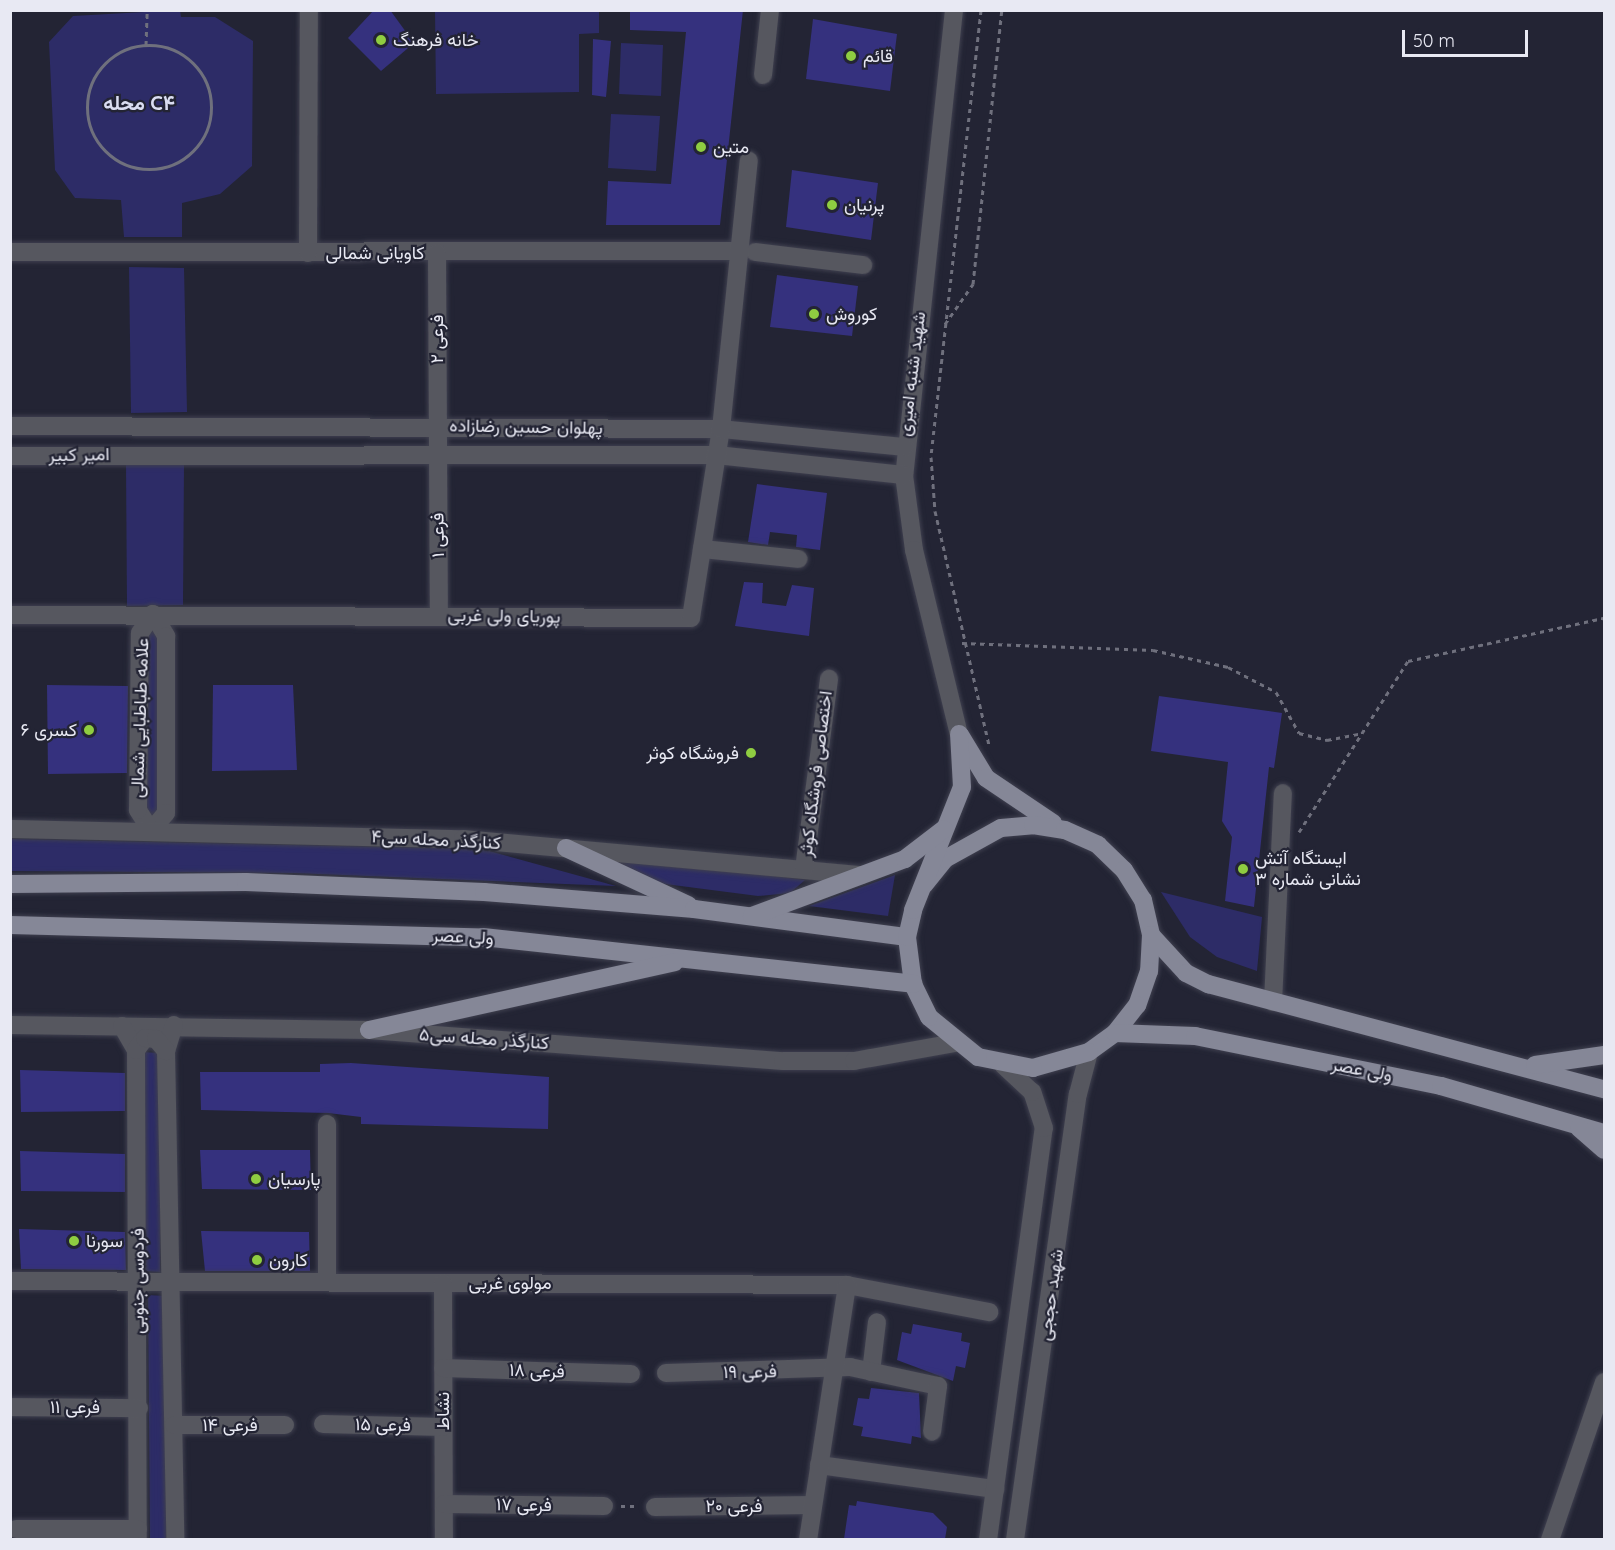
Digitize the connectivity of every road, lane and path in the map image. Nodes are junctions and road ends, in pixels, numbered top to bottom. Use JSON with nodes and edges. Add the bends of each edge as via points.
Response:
{"nodes":[{"id":1,"x":147,"y":10,"type":"edge"},
{"id":2,"x":309,"y":10,"type":"edge"},
{"id":3,"x":770,"y":10,"type":"edge"},
{"id":4,"x":954,"y":10,"type":"edge"},
{"id":5,"x":981,"y":10,"type":"edge"},
{"id":6,"x":1002,"y":10,"type":"edge"},
{"id":7,"x":146,"y":45,"type":"junction"},
{"id":8,"x":763,"y":75,"type":"dead end"},
{"id":9,"x":749,"y":160,"type":"dead end"},
{"id":10,"x":10,"y":252,"type":"edge"},
{"id":11,"x":748,"y":252,"type":"junction"},
{"id":12,"x":308,"y":253,"type":"junction"},
{"id":13,"x":437,"y":253,"type":"junction"},
{"id":14,"x":863,"y":265,"type":"dead end"},
{"id":15,"x":944,"y":325,"type":"junction"},
{"id":16,"x":201,"y":425,"type":"junction"},
{"id":17,"x":10,"y":426,"type":"edge"},
{"id":18,"x":104,"y":426,"type":"junction"},
{"id":19,"x":147,"y":426,"type":"joint"},
{"id":20,"x":437,"y":426,"type":"junction"},
{"id":21,"x":721,"y":429,"type":"junction"},
{"id":22,"x":904,"y":447,"type":"junction"},
{"id":23,"x":148,"y":454,"type":"joint"},
{"id":24,"x":105,"y":455,"type":"junction"},
{"id":25,"x":201,"y":455,"type":"junction"},
{"id":26,"x":716,"y":455,"type":"junction"},
{"id":27,"x":10,"y":456,"type":"edge"},
{"id":28,"x":438,"y":456,"type":"junction"},
{"id":29,"x":904,"y":475,"type":"junction"},
{"id":30,"x":702,"y":549,"type":"junction"},
{"id":31,"x":798,"y":559,"type":"dead end"},
{"id":32,"x":153,"y":614,"type":"junction"},
{"id":33,"x":10,"y":615,"type":"edge"},
{"id":34,"x":439,"y":615,"type":"junction"},
{"id":35,"x":1605,"y":618,"type":"edge"},
{"id":36,"x":962,"y":643,"type":"junction"},
{"id":37,"x":829,"y":679,"type":"dead end"},
{"id":38,"x":959,"y":734,"type":"junction"},
{"id":39,"x":1362,"y":734,"type":"junction"},
{"id":40,"x":989,"y":744,"type":"dead end"},
{"id":41,"x":1283,"y":792,"type":"dead end"},
{"id":42,"x":952,"y":821,"type":"junction"},
{"id":43,"x":10,"y":829,"type":"edge"},
{"id":44,"x":1065,"y":830,"type":"junction"},
{"id":45,"x":151,"y":831,"type":"junction"},
{"id":46,"x":566,"y":848,"type":"junction"},
{"id":47,"x":1280,"y":862,"type":"junction"},
{"id":48,"x":804,"y":870,"type":"junction"},
{"id":49,"x":861,"y":875,"type":"junction"},
{"id":50,"x":10,"y":884,"type":"edge"},
{"id":51,"x":924,"y":885,"type":"junction"},
{"id":52,"x":694,"y":909,"type":"junction"},
{"id":53,"x":749,"y":917,"type":"junction"},
{"id":54,"x":10,"y":925,"type":"edge"},
{"id":55,"x":1151,"y":935,"type":"junction"},
{"id":56,"x":907,"y":937,"type":"junction"},
{"id":57,"x":695,"y":958,"type":"junction"},
{"id":58,"x":913,"y":984,"type":"junction"},
{"id":59,"x":1273,"y":1002,"type":"junction"},
{"id":60,"x":10,"y":1024,"type":"edge"},
{"id":61,"x":174,"y":1025,"type":"junction"},
{"id":62,"x":122,"y":1026,"type":"junction"},
{"id":63,"x":369,"y":1030,"type":"junction"},
{"id":64,"x":1115,"y":1033,"type":"junction"},
{"id":65,"x":955,"y":1043,"type":"junction"},
{"id":66,"x":136,"y":1050,"type":"junction"},
{"id":67,"x":166,"y":1051,"type":"junction"},
{"id":68,"x":1089,"y":1052,"type":"junction"},
{"id":69,"x":1605,"y":1055,"type":"edge"},
{"id":70,"x":1003,"y":1065,"type":"junction"},
{"id":71,"x":1525,"y":1066,"type":"junction"},
{"id":72,"x":1605,"y":1089,"type":"edge"},
{"id":73,"x":327,"y":1124,"type":"dead end"},
{"id":74,"x":1573,"y":1124,"type":"junction"},
{"id":75,"x":1605,"y":1133,"type":"edge"},
{"id":76,"x":1605,"y":1150,"type":"edge"},
{"id":77,"x":327,"y":1280,"type":"junction"},
{"id":78,"x":10,"y":1281,"type":"edge"},
{"id":79,"x":138,"y":1281,"type":"junction"},
{"id":80,"x":172,"y":1281,"type":"junction"},
{"id":81,"x":443,"y":1282,"type":"junction"},
{"id":82,"x":847,"y":1285,"type":"junction"},
{"id":83,"x":989,"y":1312,"type":"dead end"},
{"id":84,"x":877,"y":1322,"type":"dead end"},
{"id":85,"x":443,"y":1368,"type":"junction"},
{"id":86,"x":834,"y":1371,"type":"junction"},
{"id":87,"x":871,"y":1372,"type":"junction"},
{"id":88,"x":666,"y":1373,"type":"dead end"},
{"id":89,"x":631,"y":1374,"type":"dead end"},
{"id":90,"x":1605,"y":1382,"type":"edge"},
{"id":91,"x":12,"y":1407,"type":"dead end"},
{"id":92,"x":139,"y":1408,"type":"junction"},
{"id":93,"x":323,"y":1424,"type":"dead end"},
{"id":94,"x":174,"y":1425,"type":"junction"},
{"id":95,"x":285,"y":1425,"type":"dead end"},
{"id":96,"x":443,"y":1426,"type":"junction"},
{"id":97,"x":932,"y":1432,"type":"dead end"},
{"id":98,"x":819,"y":1466,"type":"junction"},
{"id":99,"x":994,"y":1489,"type":"junction"},
{"id":100,"x":444,"y":1504,"type":"junction"},
{"id":101,"x":813,"y":1505,"type":"junction"},
{"id":102,"x":604,"y":1506,"type":"joint"},
{"id":103,"x":655,"y":1507,"type":"joint"},
{"id":104,"x":16,"y":1529,"type":"dead end"},
{"id":105,"x":138,"y":1534,"type":"edge"},
{"id":106,"x":175,"y":1539,"type":"edge"},
{"id":107,"x":444,"y":1539,"type":"edge"},
{"id":108,"x":808,"y":1539,"type":"edge"},
{"id":109,"x":988,"y":1539,"type":"edge"},
{"id":110,"x":1015,"y":1539,"type":"edge"},
{"id":111,"x":1550,"y":1539,"type":"edge"}],
"edges":[{"from":1,"to":7,"type":"path"},
{"from":2,"to":12,"type":"street"},
{"from":3,"to":8,"type":"street"},
{"from":4,"to":22,"type":"street","name":"شهید شنبه امیری"},
{"from":5,"to":15,"type":"path"},
{"from":6,"to":15,"type":"path","via":[[973,284]]},
{"from":7,"to":7,"type":"path","via":[[111,58],[90,88],[86,106],[89,127],[113,159],[152,170],[188,156],[202,142],[214,107],[198,68],[184,55]]},
{"from":9,"to":11,"type":"street","name":"پوریای ولی غربی"},
{"from":10,"to":12,"type":"street","name":"کاویانی شمالی"},
{"from":11,"to":13,"type":"street","name":"کاویانی شمالی"},
{"from":11,"to":14,"type":"street","name":"کاویانی شمالی"},
{"from":11,"to":21,"type":"street","name":"پوریای ولی غربی"},
{"from":12,"to":13,"type":"street","name":"کاویانی شمالی"},
{"from":13,"to":20,"type":"street","name":"فرعی ۲"},
{"from":15,"to":36,"type":"path","via":[[931,457],[935,511]]},
{"from":16,"to":19,"type":"street","name":"پهلوان حسین رضازاده"},
{"from":16,"to":20,"type":"street","name":"پهلوان حسین رضازاده"},
{"from":16,"to":25,"type":"street"},
{"from":17,"to":18,"type":"street","name":"امیر کبیر"},
{"from":18,"to":19,"type":"street","name":"امیر کبیر"},
{"from":18,"to":24,"type":"street"},
{"from":20,"to":21,"type":"street","name":"پهلوان حسین رضازاده"},
{"from":20,"to":28,"type":"street","name":"فرعی ۲"},
{"from":21,"to":22,"type":"street","name":"پهلوان حسین رضازاده"},
{"from":21,"to":26,"type":"street","name":"پوریای ولی غربی"},
{"from":22,"to":29,"type":"street","name":"شهید شنبه امیری"},
{"from":23,"to":24,"type":"street","name":"امیر کبیر"},
{"from":23,"to":25,"type":"street","name":"پهلوان حسین رضازاده"},
{"from":24,"to":27,"type":"street","name":"امیر کبیر"},
{"from":25,"to":28,"type":"street","name":"پهلوان حسین رضازاده"},
{"from":26,"to":28,"type":"street","name":"پهلوان حسین رضازاده"},
{"from":26,"to":29,"type":"street","name":"پهلوان حسین رضازاده"},
{"from":26,"to":30,"type":"street","name":"پوریای ولی غربی"},
{"from":28,"to":34,"type":"street","name":"فرعی ۱"},
{"from":29,"to":38,"type":"street","name":"شهید شنبه امیری","via":[[914,550]]},
{"from":30,"to":31,"type":"street"},
{"from":30,"to":34,"type":"street","name":"پوریای ولی غربی","via":[[691,618]]},
{"from":32,"to":33,"type":"street","name":"پوریای ولی غربی"},
{"from":32,"to":34,"type":"street","name":"پوریای ولی غربی"},
{"from":32,"to":45,"type":"street","name":"علامه طباطبایی شمالی","via":[[140,633],[138,810]]},
{"from":32,"to":45,"type":"street","name":"علامه طباطبایی شمالی","via":[[166,636],[166,813]]},
{"from":35,"to":39,"type":"path","via":[[1408,662]]},
{"from":36,"to":39,"type":"path","via":[[1154,650],[1227,667],[1276,692],[1299,733],[1327,740]]},
{"from":36,"to":40,"type":"path"},
{"from":37,"to":48,"type":"street","name":"اختصاصی فروشگاه کوثر"},
{"from":38,"to":42,"type":"main road","via":[[962,787]]},
{"from":38,"to":44,"type":"main road","via":[[986,778]]},
{"from":39,"to":47,"type":"path"},
{"from":41,"to":47,"type":"street"},
{"from":42,"to":49,"type":"main road","via":[[905,859]]},
{"from":42,"to":51,"type":"main road"},
{"from":43,"to":45,"type":"street","name":"کنارگذر محله سی۴"},
{"from":44,"to":51,"type":"main road","via":[[1033,825],[1001,828],[953,853]]},
{"from":44,"to":55,"type":"main road","via":[[1098,845],[1124,870],[1143,900]]},
{"from":45,"to":46,"type":"street","name":"کنارگذر محله سی۴","via":[[463,839]]},
{"from":46,"to":48,"type":"street","name":"کنارگذر محله سی۴"},
{"from":46,"to":52,"type":"main road"},
{"from":47,"to":59,"type":"street"},
{"from":48,"to":49,"type":"street","name":"کنارگذر محله سی۴"},
{"from":49,"to":53,"type":"main road"},
{"from":50,"to":52,"type":"main road","via":[[246,882],[484,892]]},
{"from":51,"to":56,"type":"main road"},
{"from":52,"to":53,"type":"main road"},
{"from":53,"to":56,"type":"main road"},
{"from":54,"to":57,"type":"main road","name":"ولی عصر","via":[[483,937]]},
{"from":55,"to":59,"type":"main road","via":[[1186,973]]},
{"from":55,"to":64,"type":"main road","via":[[1149,971],[1137,1005]]},
{"from":56,"to":58,"type":"main road"},
{"from":57,"to":58,"type":"main road","name":"ولی عصر"},
{"from":57,"to":63,"type":"main road","via":[[515,993]]},
{"from":58,"to":65,"type":"main road","via":[[929,1017]]},
{"from":59,"to":71,"type":"main road"},
{"from":60,"to":62,"type":"street","name":"کنارگذر محله سی۵"},
{"from":61,"to":62,"type":"street","name":"کنارگذر محله سی۵"},
{"from":61,"to":63,"type":"street","name":"کنارگذر محله سی۵"},
{"from":61,"to":67,"type":"street","name":"فردوسی جنوبی"},
{"from":62,"to":66,"type":"street","name":"فردوسی جنوبی"},
{"from":63,"to":65,"type":"street","name":"کنارگذر محله سی۵","via":[[783,1061],[854,1061]]},
{"from":64,"to":68,"type":"main road"},
{"from":64,"to":74,"type":"main road","name":"ولی عصر","via":[[1195,1036],[1441,1086]]},
{"from":65,"to":70,"type":"main road"},
{"from":66,"to":67,"type":"street","via":[[145,1038],[156,1039]]},
{"from":66,"to":79,"type":"street","name":"فردوسی جنوبی"},
{"from":67,"to":80,"type":"street","name":"فردوسی جنوبی"},
{"from":68,"to":70,"type":"main road","via":[[1062,1064]]},
{"from":68,"to":110,"type":"street","name":"شهید حججی","via":[[1078,1094]]},
{"from":69,"to":71,"type":"main road"},
{"from":70,"to":99,"type":"street","name":"شهید حججی","via":[[1032,1092],[1044,1128]]},
{"from":71,"to":72,"type":"main road"},
{"from":73,"to":77,"type":"street"},
{"from":74,"to":75,"type":"main road","name":"ولی عصر"},
{"from":74,"to":76,"type":"main road"},
{"from":77,"to":80,"type":"street","name":"مولوی غربی"},
{"from":77,"to":81,"type":"street","name":"مولوی غربی"},
{"from":78,"to":79,"type":"street","name":"مولوی غربی"},
{"from":79,"to":80,"type":"street","name":"مولوی غربی"},
{"from":79,"to":92,"type":"street","name":"فردوسی جنوبی"},
{"from":80,"to":94,"type":"street","name":"فردوسی جنوبی"},
{"from":81,"to":82,"type":"street","name":"مولوی غربی"},
{"from":81,"to":85,"type":"street","name":"نشاط"},
{"from":82,"to":83,"type":"street","name":"مولوی غربی"},
{"from":82,"to":86,"type":"street"},
{"from":84,"to":87,"type":"street"},
{"from":85,"to":89,"type":"street","name":"فرعی ۱۸"},
{"from":85,"to":96,"type":"street","name":"نشاط"},
{"from":86,"to":87,"type":"street","name":"فرعی ۱۹","via":[[850,1367]]},
{"from":86,"to":88,"type":"street","name":"فرعی ۱۹"},
{"from":86,"to":98,"type":"street"},
{"from":87,"to":97,"type":"street","name":"فرعی ۱۹","via":[[938,1386]]},
{"from":90,"to":111,"type":"street"},
{"from":91,"to":92,"type":"street","name":"فرعی ۱۱"},
{"from":92,"to":105,"type":"street","name":"فردوسی جنوبی"},
{"from":93,"to":96,"type":"street","name":"فرعی ۱۵"},
{"from":94,"to":95,"type":"street","name":"فرعی ۱۴"},
{"from":94,"to":106,"type":"street","name":"فردوسی جنوبی"},
{"from":96,"to":100,"type":"street","name":"نشاط"},
{"from":98,"to":99,"type":"street"},
{"from":98,"to":101,"type":"street"},
{"from":99,"to":109,"type":"street","name":"شهید حججی"},
{"from":100,"to":102,"type":"street","name":"فرعی ۱۷"},
{"from":100,"to":107,"type":"street","name":"نشاط"},
{"from":101,"to":103,"type":"street","name":"فرعی ۲۰"},
{"from":101,"to":108,"type":"street"},
{"from":102,"to":103,"type":"path"},
{"from":104,"to":105,"type":"street"}]}
